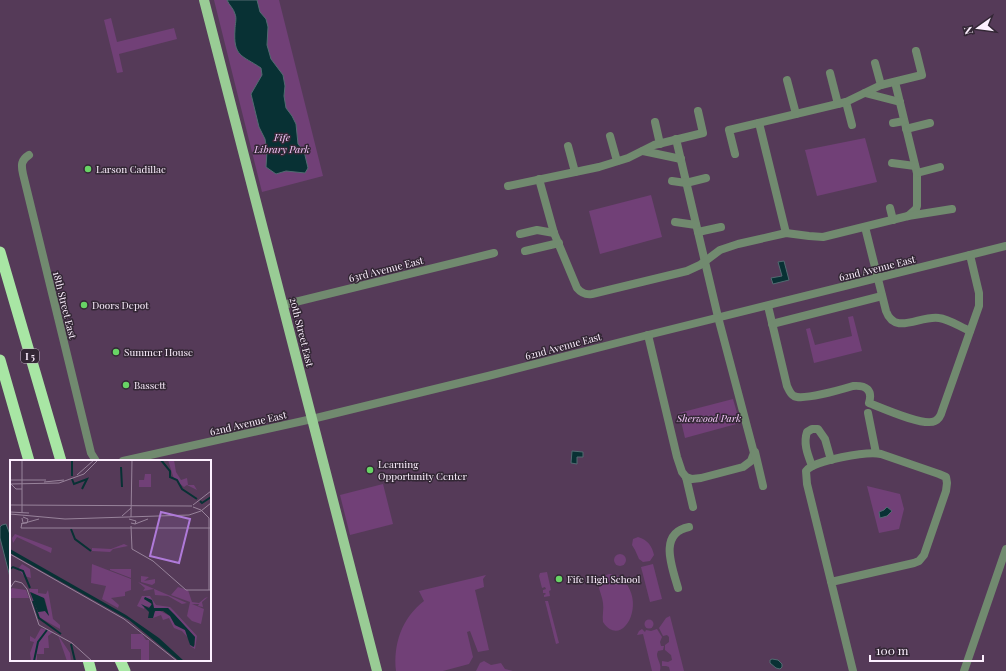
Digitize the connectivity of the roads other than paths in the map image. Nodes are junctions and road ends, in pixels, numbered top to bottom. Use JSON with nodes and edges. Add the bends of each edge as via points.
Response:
{"nodes":[{"id":1,"x":204,"y":0,"type":"edge"},
{"id":2,"x":916,"y":52,"type":"dead end"},
{"id":3,"x":875,"y":62,"type":"dead end"},
{"id":4,"x":830,"y":73,"type":"dead end"},
{"id":5,"x":787,"y":80,"type":"dead end"},
{"id":6,"x":895,"y":82,"type":"junction"},
{"id":7,"x":881,"y":85,"type":"junction"},
{"id":8,"x":865,"y":93,"type":"junction"},
{"id":9,"x":900,"y":102,"type":"junction"},
{"id":10,"x":842,"y":103,"type":"junction"},
{"id":11,"x":698,"y":111,"type":"dead end"},
{"id":12,"x":796,"y":114,"type":"junction"},
{"id":13,"x":655,"y":122,"type":"dead end"},
{"id":14,"x":759,"y":123,"type":"junction"},
{"id":15,"x":930,"y":123,"type":"dead end"},
{"id":16,"x":852,"y":124,"type":"dead end"},
{"id":17,"x":893,"y":124,"type":"dead end"},
{"id":18,"x":905,"y":125,"type":"junction"},
{"id":19,"x":610,"y":136,"type":"dead end"},
{"id":20,"x":676,"y":139,"type":"junction"},
{"id":21,"x":660,"y":144,"type":"junction"},
{"id":22,"x":568,"y":146,"type":"dead end"},
{"id":23,"x":643,"y":151,"type":"junction"},
{"id":24,"x":735,"y":154,"type":"dead end"},
{"id":25,"x":29,"y":155,"type":"dead end"},
{"id":26,"x":681,"y":159,"type":"junction"},
{"id":27,"x":617,"y":162,"type":"junction"},
{"id":28,"x":892,"y":163,"type":"dead end"},
{"id":29,"x":940,"y":167,"type":"dead end"},
{"id":30,"x":916,"y":169,"type":"junction"},
{"id":31,"x":575,"y":172,"type":"junction"},
{"id":32,"x":706,"y":178,"type":"dead end"},
{"id":33,"x":539,"y":179,"type":"junction"},
{"id":34,"x":672,"y":181,"type":"dead end"},
{"id":35,"x":686,"y":182,"type":"junction"},
{"id":36,"x":508,"y":186,"type":"dead end"},
{"id":37,"x":890,"y":208,"type":"dead end"},
{"id":38,"x":952,"y":209,"type":"dead end"},
{"id":39,"x":908,"y":216,"type":"junction"},
{"id":40,"x":893,"y":220,"type":"junction"},
{"id":41,"x":676,"y":222,"type":"dead end"},
{"id":42,"x":721,"y":227,"type":"dead end"},
{"id":43,"x":865,"y":227,"type":"junction"},
{"id":44,"x":697,"y":228,"type":"junction"},
{"id":45,"x":554,"y":233,"type":"junction"},
{"id":46,"x":786,"y":233,"type":"junction"},
{"id":47,"x":520,"y":234,"type":"dead end"},
{"id":48,"x":559,"y":243,"type":"junction"},
{"id":49,"x":1006,"y":246,"type":"edge"},
{"id":50,"x":525,"y":251,"type":"dead end"},
{"id":51,"x":0,"y":252,"type":"edge"},
{"id":52,"x":494,"y":254,"type":"dead end"},
{"id":53,"x":970,"y":255,"type":"junction"},
{"id":54,"x":705,"y":261,"type":"junction"},
{"id":55,"x":878,"y":278,"type":"junction"},
{"id":56,"x":882,"y":296,"type":"junction"},
{"id":57,"x":283,"y":305,"type":"junction"},
{"id":58,"x":768,"y":306,"type":"junction"},
{"id":59,"x":718,"y":317,"type":"junction"},
{"id":60,"x":772,"y":324,"type":"junction"},
{"id":61,"x":970,"y":331,"type":"junction"},
{"id":62,"x":648,"y":335,"type":"junction"},
{"id":63,"x":0,"y":360,"type":"edge"},
{"id":64,"x":868,"y":413,"type":"dead end"},
{"id":65,"x":312,"y":418,"type":"junction"},
{"id":66,"x":754,"y":450,"type":"junction"},
{"id":67,"x":876,"y":453,"type":"junction"},
{"id":68,"x":30,"y":460,"type":"edge"},
{"id":69,"x":61,"y":460,"type":"edge"},
{"id":70,"x":95,"y":460,"type":"edge"},
{"id":71,"x":127,"y":460,"type":"edge"},
{"id":72,"x":831,"y":460,"type":"junction"},
{"id":73,"x":812,"y":466,"type":"junction"},
{"id":74,"x":686,"y":477,"type":"junction"},
{"id":75,"x":763,"y":486,"type":"dead end"},
{"id":76,"x":693,"y":507,"type":"dead end"},
{"id":77,"x":689,"y":527,"type":"dead end"},
{"id":78,"x":1006,"y":549,"type":"edge"},
{"id":79,"x":831,"y":582,"type":"junction"},
{"id":80,"x":678,"y":588,"type":"dead end"},
{"id":81,"x":88,"y":661,"type":"edge"},
{"id":82,"x":119,"y":661,"type":"edge"},
{"id":83,"x":120,"y":661,"type":"edge"},
{"id":84,"x":91,"y":671,"type":"edge"},
{"id":85,"x":122,"y":671,"type":"edge"},
{"id":86,"x":125,"y":671,"type":"edge"},
{"id":87,"x":377,"y":671,"type":"edge"},
{"id":88,"x":853,"y":671,"type":"edge"},
{"id":89,"x":964,"y":671,"type":"edge"}],
"edges":[{"from":1,"to":57,"type":"main road","name":"20th Street East"},
{"from":2,"to":6,"type":"street","via":[[922,75]]},
{"from":3,"to":7,"type":"street"},
{"from":4,"to":10,"type":"street"},
{"from":5,"to":12,"type":"street"},
{"from":6,"to":7,"type":"street"},
{"from":6,"to":9,"type":"street"},
{"from":7,"to":8,"type":"street"},
{"from":8,"to":9,"type":"street"},
{"from":8,"to":10,"type":"street"},
{"from":9,"to":18,"type":"street"},
{"from":10,"to":12,"type":"street"},
{"from":10,"to":16,"type":"street"},
{"from":11,"to":20,"type":"street","via":[[703,133]]},
{"from":12,"to":14,"type":"street"},
{"from":13,"to":21,"type":"street"},
{"from":14,"to":24,"type":"street","via":[[729,130]]},
{"from":14,"to":46,"type":"street"},
{"from":15,"to":18,"type":"street"},
{"from":17,"to":18,"type":"street"},
{"from":18,"to":30,"type":"street"},
{"from":19,"to":27,"type":"street"},
{"from":20,"to":21,"type":"street"},
{"from":20,"to":26,"type":"street"},
{"from":21,"to":23,"type":"street"},
{"from":22,"to":31,"type":"street"},
{"from":23,"to":26,"type":"street"},
{"from":23,"to":27,"type":"street"},
{"from":25,"to":70,"type":"street","name":"18th Street East","via":[[23,159],[21,165],[91,454]]},
{"from":26,"to":35,"type":"street"},
{"from":27,"to":31,"type":"street"},
{"from":28,"to":30,"type":"street"},
{"from":29,"to":30,"type":"street"},
{"from":30,"to":39,"type":"street","via":[[917,206],[914,213]]},
{"from":31,"to":33,"type":"street"},
{"from":32,"to":35,"type":"street"},
{"from":33,"to":36,"type":"street"},
{"from":33,"to":45,"type":"street"},
{"from":34,"to":35,"type":"street"},
{"from":35,"to":44,"type":"street"},
{"from":37,"to":40,"type":"street"},
{"from":38,"to":39,"type":"street"},
{"from":39,"to":40,"type":"street"},
{"from":40,"to":43,"type":"street"},
{"from":41,"to":44,"type":"street"},
{"from":42,"to":44,"type":"street"},
{"from":43,"to":46,"type":"street","via":[[823,237]]},
{"from":43,"to":55,"type":"street"},
{"from":44,"to":54,"type":"street"},
{"from":45,"to":47,"type":"street","via":[[538,230]]},
{"from":45,"to":48,"type":"street"},
{"from":46,"to":54,"type":"street","via":[[731,246],[716,252]]},
{"from":48,"to":50,"type":"street"},
{"from":48,"to":54,"type":"street","via":[[577,288],[585,294],[678,274]]},
{"from":49,"to":53,"type":"street","name":"62nd Avenue East"},
{"from":51,"to":69,"type":"highway","number":"I 5"},
{"from":52,"to":57,"type":"street","name":"63rd Avenue East"},
{"from":53,"to":55,"type":"street","name":"62nd Avenue East"},
{"from":53,"to":61,"type":"street","via":[[980,297]]},
{"from":54,"to":59,"type":"street"},
{"from":55,"to":56,"type":"street"},
{"from":55,"to":58,"type":"street","name":"62nd Avenue East"},
{"from":56,"to":60,"type":"street"},
{"from":56,"to":61,"type":"street","via":[[887,315],[895,322],[906,324],[939,318]]},
{"from":57,"to":65,"type":"main road","name":"20th Street East"},
{"from":58,"to":59,"type":"street","name":"62nd Avenue East"},
{"from":58,"to":60,"type":"street"},
{"from":59,"to":62,"type":"street","name":"62nd Avenue East"},
{"from":59,"to":66,"type":"street"},
{"from":60,"to":61,"type":"street","via":[[787,386],[794,396],[806,397],[862,386],[870,393],[869,403],[926,423],[936,421],[942,411]]},
{"from":62,"to":65,"type":"street","name":"62nd Avenue East"},
{"from":62,"to":74,"type":"street","via":[[677,457]]},
{"from":63,"to":68,"type":"highway"},
{"from":64,"to":67,"type":"street"},
{"from":65,"to":71,"type":"street","name":"62nd Avenue East"},
{"from":65,"to":87,"type":"main road","name":"20th Street East"},
{"from":66,"to":74,"type":"street","via":[[753,458],[743,467],[697,479]]},
{"from":66,"to":75,"type":"street"},
{"from":67,"to":72,"type":"street"},
{"from":67,"to":79,"type":"street","via":[[947,479],[946,491],[926,549],[921,559],[914,563]]},
{"from":72,"to":73,"type":"street"},
{"from":72,"to":73,"type":"street","via":[[824,437],[818,429],[812,429],[807,432],[805,442]]},
{"from":73,"to":79,"type":"street","via":[[806,471],[806,480]]},
{"from":74,"to":76,"type":"street"},
{"from":77,"to":80,"type":"street","via":[[679,530],[670,544],[670,557]]},
{"from":78,"to":89,"type":"street"},
{"from":79,"to":88,"type":"street"},
{"from":81,"to":84,"type":"highway"},
{"from":82,"to":85,"type":"highway"},
{"from":83,"to":86,"type":"highway"}]}
